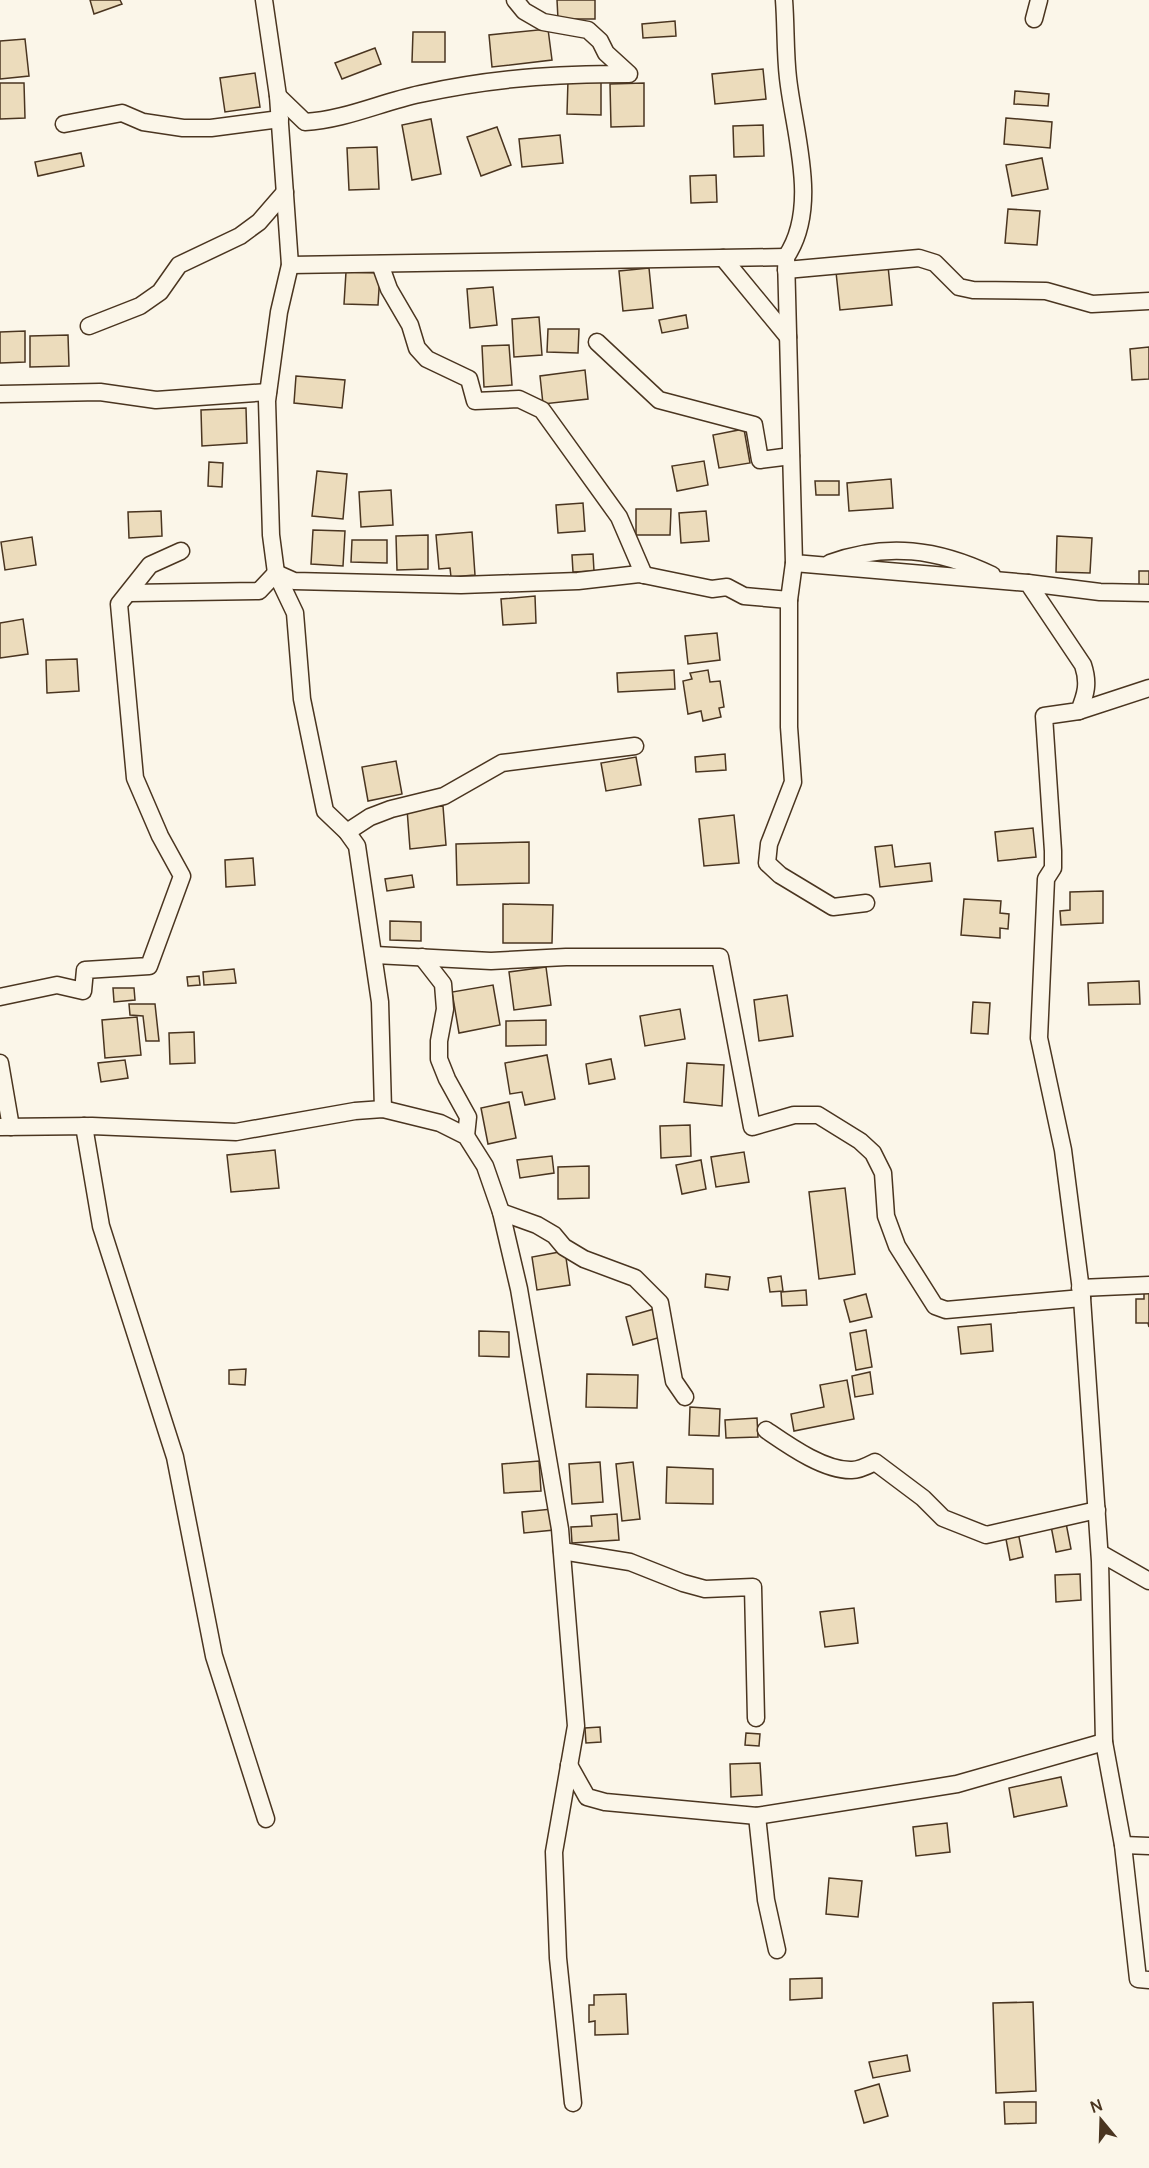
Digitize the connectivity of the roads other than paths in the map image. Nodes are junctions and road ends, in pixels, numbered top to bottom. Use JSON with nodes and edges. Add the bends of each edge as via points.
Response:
{"nodes":[{"id":1,"x":264,"y":0,"type":"edge"},
{"id":2,"x":515,"y":0,"type":"edge"},
{"id":3,"x":784,"y":0,"type":"edge"},
{"id":4,"x":1039,"y":0,"type":"edge"},
{"id":5,"x":1034,"y":19,"type":"dead end"},
{"id":6,"x":278,"y":96,"type":"junction"},
{"id":7,"x":280,"y":118,"type":"junction"},
{"id":8,"x":64,"y":124,"type":"dead end"},
{"id":9,"x":285,"y":192,"type":"junction"},
{"id":10,"x":723,"y":258,"type":"junction"},
{"id":11,"x":380,"y":264,"type":"junction"},
{"id":12,"x":786,"y":264,"type":"junction"},
{"id":13,"x":290,"y":265,"type":"junction"},
{"id":14,"x":1149,"y":301,"type":"edge"},
{"id":15,"x":89,"y":326,"type":"dead end"},
{"id":16,"x":788,"y":337,"type":"junction"},
{"id":17,"x":597,"y":342,"type":"dead end"},
{"id":18,"x":268,"y":392,"type":"junction"},
{"id":19,"x":0,"y":394,"type":"edge"},
{"id":20,"x":791,"y":456,"type":"junction"},
{"id":21,"x":181,"y":551,"type":"dead end"},
{"id":22,"x":794,"y":563,"type":"junction"},
{"id":23,"x":823,"y":565,"type":"junction"},
{"id":24,"x":276,"y":573,"type":"junction"},
{"id":25,"x":644,"y":575,"type":"junction"},
{"id":26,"x":1002,"y":580,"type":"junction"},
{"id":27,"x":1028,"y":583,"type":"junction"},
{"id":28,"x":130,"y":593,"type":"junction"},
{"id":29,"x":1149,"y":593,"type":"edge"},
{"id":30,"x":789,"y":600,"type":"junction"},
{"id":31,"x":1149,"y":688,"type":"edge"},
{"id":32,"x":1079,"y":711,"type":"junction"},
{"id":33,"x":635,"y":746,"type":"dead end"},
{"id":34,"x":347,"y":832,"type":"junction"},
{"id":35,"x":866,"y":903,"type":"dead end"},
{"id":36,"x":375,"y":955,"type":"junction"},
{"id":37,"x":423,"y":957,"type":"junction"},
{"id":38,"x":0,"y":997,"type":"edge"},
{"id":39,"x":0,"y":1063,"type":"edge"},
{"id":40,"x":383,"y":1109,"type":"junction"},
{"id":41,"x":84,"y":1126,"type":"junction"},
{"id":42,"x":5,"y":1127,"type":"edge"},
{"id":43,"x":466,"y":1136,"type":"junction"},
{"id":44,"x":501,"y":1212,"type":"junction"},
{"id":45,"x":1149,"y":1286,"type":"edge"},
{"id":46,"x":1081,"y":1293,"type":"junction"},
{"id":47,"x":685,"y":1397,"type":"dead end"},
{"id":48,"x":765,"y":1430,"type":"dead end"},
{"id":49,"x":1096,"y":1510,"type":"junction"},
{"id":50,"x":562,"y":1551,"type":"junction"},
{"id":51,"x":1100,"y":1553,"type":"junction"},
{"id":52,"x":1149,"y":1581,"type":"edge"},
{"id":53,"x":756,"y":1718,"type":"dead end"},
{"id":54,"x":1104,"y":1742,"type":"junction"},
{"id":55,"x":569,"y":1765,"type":"junction"},
{"id":56,"x":757,"y":1816,"type":"junction"},
{"id":57,"x":266,"y":1819,"type":"dead end"},
{"id":58,"x":1123,"y":1845,"type":"junction"},
{"id":59,"x":1149,"y":1846,"type":"edge"},
{"id":60,"x":777,"y":1950,"type":"dead end"},
{"id":61,"x":1149,"y":1980,"type":"edge"},
{"id":62,"x":573,"y":2103,"type":"dead end"}],
"edges":[{"from":1,"to":6,"type":"street"},
{"from":2,"to":6,"type":"street","via":[[524,11],[543,22],[588,30],[629,74],[560,74],[482,81],[322,121],[305,122]]},
{"from":3,"to":12,"type":"street","via":[[788,78],[805,177],[797,242]]},
{"from":4,"to":5,"type":"street"},
{"from":6,"to":7,"type":"street"},
{"from":7,"to":8,"type":"street","via":[[183,128],[143,122],[122,113]]},
{"from":7,"to":9,"type":"street"},
{"from":9,"to":13,"type":"street"},
{"from":9,"to":15,"type":"street","via":[[259,222],[240,236],[179,265],[160,292],[140,306]]},
{"from":10,"to":11,"type":"street"},
{"from":10,"to":12,"type":"street"},
{"from":10,"to":16,"type":"street"},
{"from":11,"to":13,"type":"street"},
{"from":11,"to":25,"type":"street","via":[[417,348],[427,359],[469,379],[475,401],[519,399],[542,410],[619,517]]},
{"from":12,"to":14,"type":"street","via":[[919,258],[935,263],[959,287],[973,290],[1046,291],[1092,304]]},
{"from":12,"to":16,"type":"street"},
{"from":13,"to":18,"type":"street"},
{"from":16,"to":20,"type":"street"},
{"from":17,"to":20,"type":"street","via":[[660,400],[754,425],[760,460]]},
{"from":18,"to":19,"type":"street","via":[[156,400],[100,392]]},
{"from":18,"to":24,"type":"street","via":[[271,535]]},
{"from":20,"to":22,"type":"street"},
{"from":21,"to":28,"type":"street","via":[[150,565]]},
{"from":22,"to":23,"type":"street"},
{"from":22,"to":30,"type":"street"},
{"from":23,"to":26,"type":"street"},
{"from":23,"to":26,"type":"street","via":[[854,554],[898,549],[970,564]]},
{"from":24,"to":25,"type":"street","via":[[294,581],[461,585]]},
{"from":24,"to":28,"type":"street","via":[[259,591]]},
{"from":24,"to":34,"type":"street","via":[[295,613],[302,699],[325,811]]},
{"from":25,"to":30,"type":"street","via":[[712,589],[727,587],[744,596]]},
{"from":26,"to":27,"type":"street"},
{"from":27,"to":29,"type":"street","via":[[1100,592]]},
{"from":27,"to":32,"type":"street","via":[[1083,666],[1088,680]]},
{"from":28,"to":38,"type":"street","via":[[119,604],[135,778],[182,876],[149,966],[85,970],[83,991],[57,985]]},
{"from":30,"to":35,"type":"street","via":[[793,782],[767,863],[833,908]]},
{"from":31,"to":32,"type":"street"},
{"from":32,"to":46,"type":"street","via":[[1044,716],[1053,868],[1046,879],[1039,1038],[1063,1150]]},
{"from":33,"to":34,"type":"street","via":[[502,763],[444,796],[380,813]]},
{"from":34,"to":36,"type":"street","via":[[357,846]]},
{"from":36,"to":37,"type":"street"},
{"from":36,"to":40,"type":"street","via":[[383,1033]]},
{"from":37,"to":43,"type":"street","via":[[443,984],[445,1009],[439,1059],[468,1117]]},
{"from":37,"to":46,"type":"street","via":[[490,961],[720,957],[752,1127],[795,1115],[818,1116],[873,1153],[883,1173],[886,1216],[897,1246],[935,1306],[946,1310]]},
{"from":39,"to":42,"type":"street"},
{"from":40,"to":41,"type":"street","via":[[236,1131]]},
{"from":40,"to":43,"type":"street","via":[[440,1123]]},
{"from":41,"to":42,"type":"street"},
{"from":41,"to":57,"type":"street","via":[[101,1226],[175,1457],[214,1656]]},
{"from":43,"to":44,"type":"street","via":[[485,1166]]},
{"from":44,"to":47,"type":"street","via":[[537,1225],[584,1260],[635,1278],[660,1304],[674,1381]]},
{"from":44,"to":50,"type":"street","via":[[519,1289]]},
{"from":45,"to":46,"type":"street"},
{"from":46,"to":49,"type":"street"},
{"from":48,"to":49,"type":"street","via":[[799,1453],[834,1467],[853,1470],[875,1462],[943,1518],[986,1535]]},
{"from":49,"to":51,"type":"street"},
{"from":50,"to":53,"type":"street","via":[[630,1562],[705,1589],[753,1587]]},
{"from":50,"to":55,"type":"street","via":[[576,1726]]},
{"from":51,"to":52,"type":"street"},
{"from":51,"to":54,"type":"street"},
{"from":54,"to":56,"type":"street","via":[[957,1784]]},
{"from":54,"to":58,"type":"street"},
{"from":55,"to":56,"type":"street","via":[[587,1797],[605,1802]]},
{"from":55,"to":62,"type":"street","via":[[554,1852],[558,1958]]},
{"from":56,"to":60,"type":"street","via":[[765,1900]]},
{"from":58,"to":59,"type":"street"},
{"from":58,"to":61,"type":"street","via":[[1138,1978]]}]}
